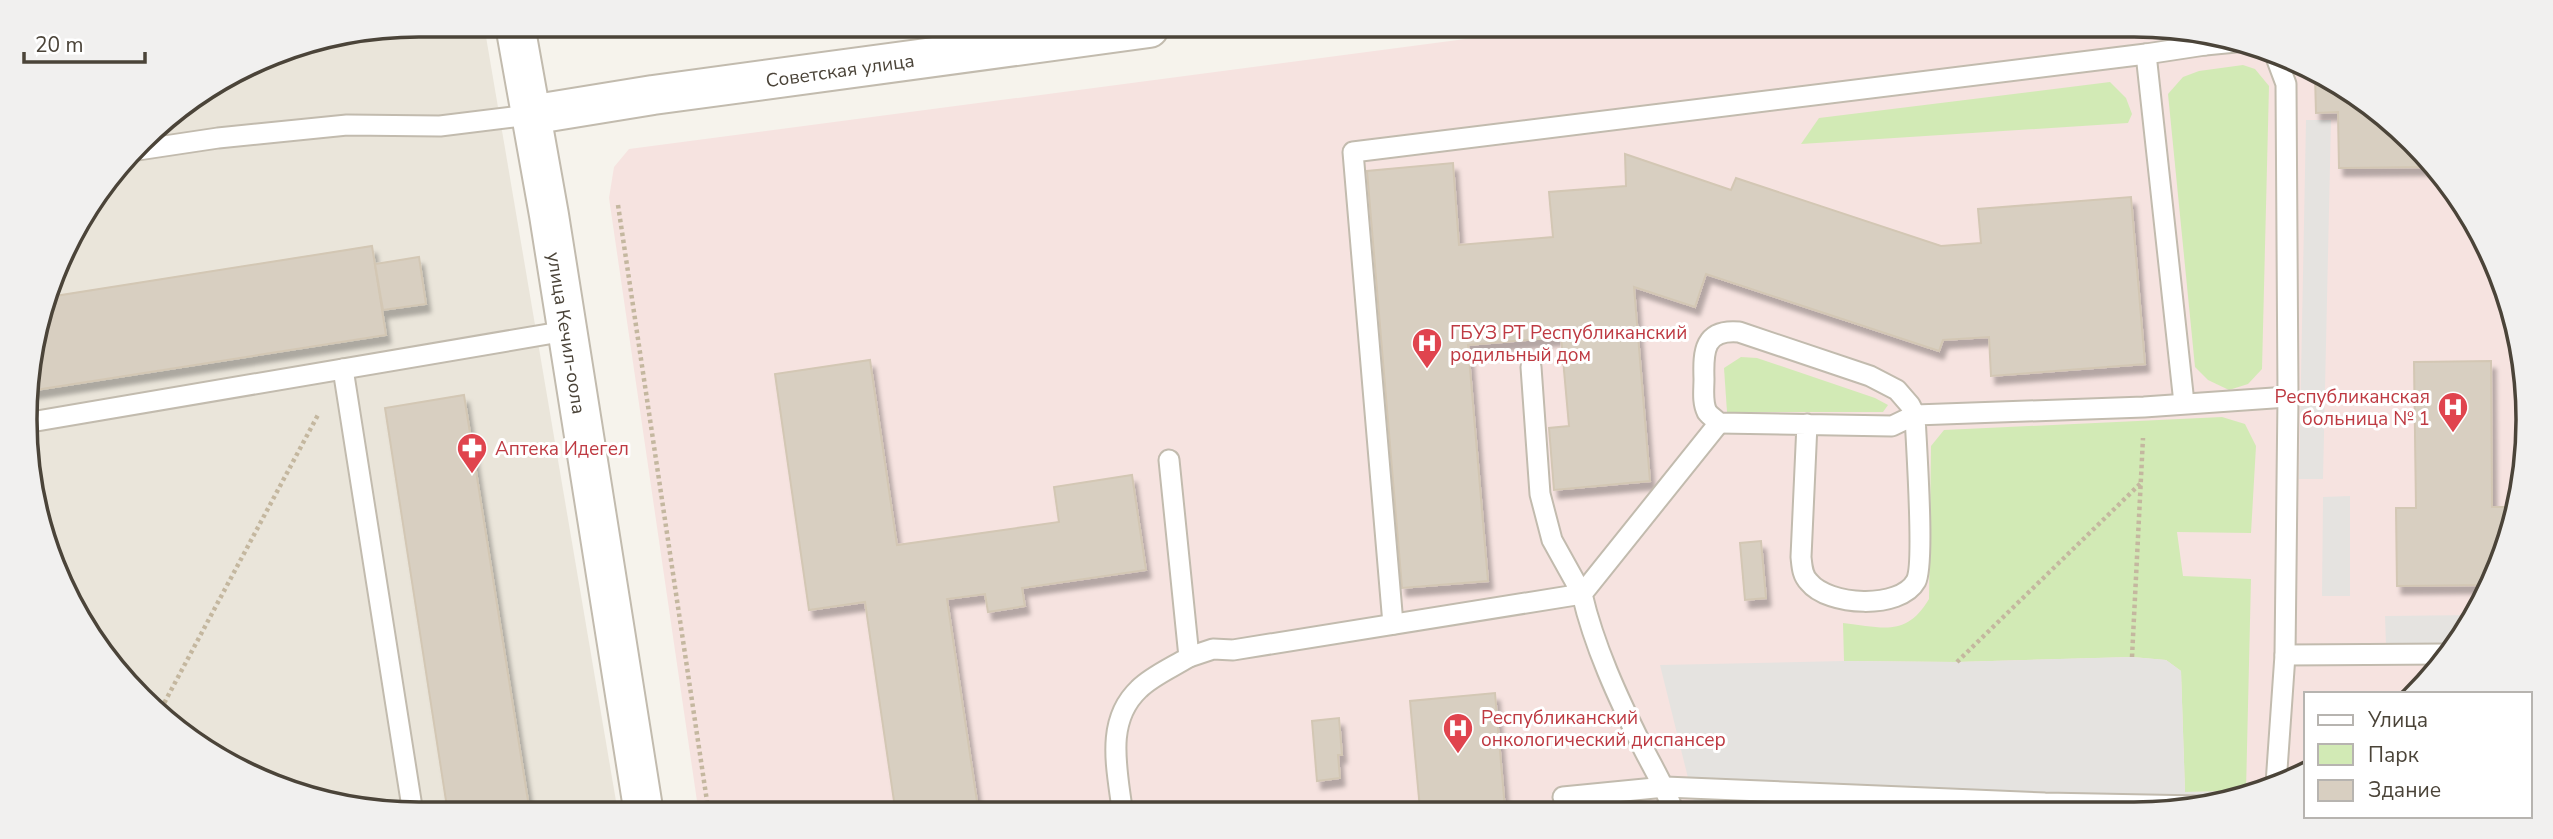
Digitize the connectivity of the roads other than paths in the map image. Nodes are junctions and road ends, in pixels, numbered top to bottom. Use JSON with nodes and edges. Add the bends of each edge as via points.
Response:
{"nodes":[{"id":1,"x":517,"y":37,"type":"edge"},
{"id":2,"x":1082,"y":37,"type":"edge"},
{"id":3,"x":2194,"y":42,"type":"edge"},
{"id":4,"x":2146,"y":54,"type":"junction"},
{"id":5,"x":2279,"y":66,"type":"edge"},
{"id":6,"x":530,"y":115,"type":"junction"},
{"id":7,"x":151,"y":147,"type":"edge"},
{"id":8,"x":566,"y":331,"type":"junction"},
{"id":9,"x":1531,"y":367,"type":"dead end"},
{"id":10,"x":343,"y":369,"type":"junction"},
{"id":11,"x":2288,"y":397,"type":"junction"},
{"id":12,"x":2184,"y":403,"type":"junction"},
{"id":13,"x":1915,"y":415,"type":"junction"},
{"id":14,"x":37,"y":421,"type":"edge"},
{"id":15,"x":1719,"y":422,"type":"junction"},
{"id":16,"x":1807,"y":424,"type":"junction"},
{"id":17,"x":1169,"y":460,"type":"dead end"},
{"id":18,"x":1582,"y":594,"type":"junction"},
{"id":19,"x":1393,"y":624,"type":"junction"},
{"id":20,"x":2436,"y":654,"type":"edge"},
{"id":21,"x":2285,"y":655,"type":"junction"},
{"id":22,"x":1189,"y":656,"type":"junction"},
{"id":23,"x":2277,"y":774,"type":"edge"},
{"id":24,"x":1665,"y":787,"type":"junction"},
{"id":25,"x":1563,"y":797,"type":"dead end"},
{"id":26,"x":411,"y":802,"type":"edge"},
{"id":27,"x":642,"y":802,"type":"edge"},
{"id":28,"x":1121,"y":802,"type":"edge"},
{"id":29,"x":1670,"y":802,"type":"edge"},
{"id":30,"x":1950,"y":802,"type":"edge"}],
"edges":[{"from":1,"to":6,"type":"street","name":"улица Кечил-оола"},
{"from":2,"to":6,"type":"street","name":"Советская улица"},
{"from":3,"to":4,"type":"lane"},
{"from":4,"to":12,"type":"lane"},
{"from":4,"to":19,"type":"lane","via":[[1353,152]]},
{"from":5,"to":11,"type":"lane","via":[[2286,84]]},
{"from":6,"to":7,"type":"lane","via":[[440,126],[347,125]]},
{"from":6,"to":8,"type":"street","name":"улица Кечил-оола"},
{"from":8,"to":10,"type":"lane"},
{"from":8,"to":27,"type":"street","name":"улица Кечил-оола"},
{"from":9,"to":18,"type":"lane","via":[[1540,494],[1552,540]]},
{"from":10,"to":14,"type":"lane"},
{"from":10,"to":26,"type":"lane"},
{"from":11,"to":12,"type":"lane"},
{"from":11,"to":21,"type":"lane"},
{"from":12,"to":13,"type":"lane"},
{"from":13,"to":15,"type":"lane","via":[[1898,390],[1870,376],[1725,331],[1714,335],[1703,360],[1704,402],[1708,414]]},
{"from":13,"to":16,"type":"lane","via":[[1892,426]]},
{"from":13,"to":16,"type":"lane","via":[[1917,580],[1908,591],[1878,601],[1833,597],[1809,583],[1803,571]]},
{"from":15,"to":16,"type":"lane"},
{"from":15,"to":18,"type":"lane"},
{"from":17,"to":22,"type":"lane"},
{"from":18,"to":19,"type":"lane"},
{"from":18,"to":24,"type":"lane","via":[[1612,682]]},
{"from":19,"to":22,"type":"lane"},
{"from":20,"to":21,"type":"lane"},
{"from":21,"to":23,"type":"lane"},
{"from":22,"to":28,"type":"lane","via":[[1139,689],[1122,712],[1114,745]]},
{"from":24,"to":25,"type":"lane"},
{"from":24,"to":29,"type":"lane"},
{"from":24,"to":30,"type":"lane"}]}
